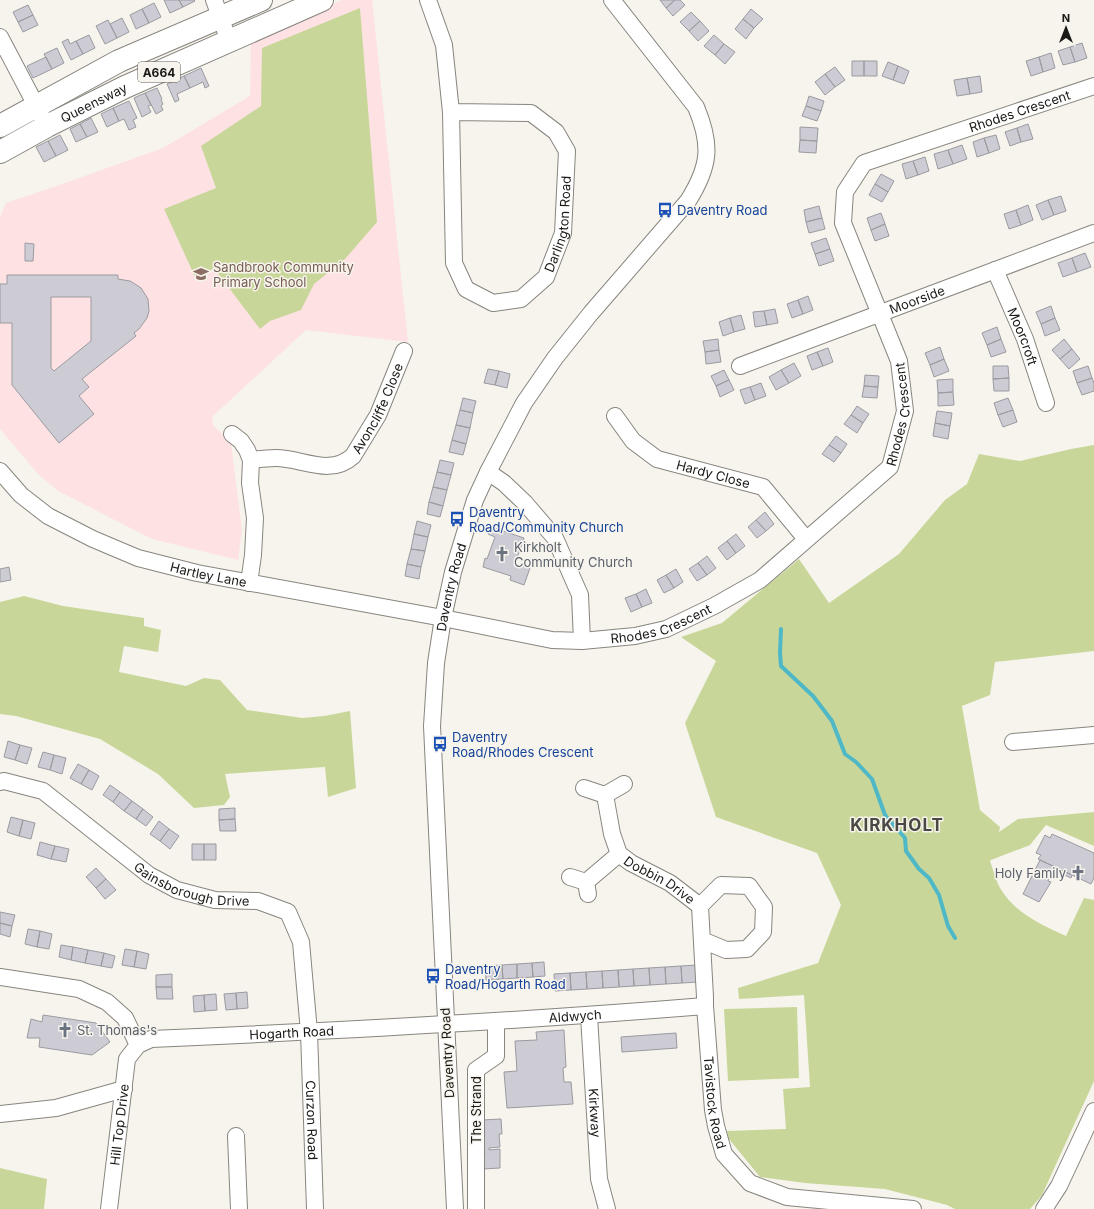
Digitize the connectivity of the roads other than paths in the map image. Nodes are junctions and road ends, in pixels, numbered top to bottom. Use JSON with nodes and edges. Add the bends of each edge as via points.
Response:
{"nodes":[{"id":1,"x":261,"y":0,"type":"edge"},
{"id":2,"x":322,"y":0,"type":"edge"},
{"id":3,"x":428,"y":0,"type":"edge"},
{"id":4,"x":612,"y":0,"type":"edge"},
{"id":5,"x":217,"y":9,"type":"edge"},
{"id":6,"x":0,"y":37,"type":"edge"},
{"id":7,"x":229,"y":41,"type":"junction"},
{"id":8,"x":1094,"y":86,"type":"edge"},
{"id":9,"x":36,"y":106,"type":"junction"},
{"id":10,"x":451,"y":112,"type":"junction"},
{"id":11,"x":0,"y":126,"type":"edge"},
{"id":12,"x":47,"y":126,"type":"junction"},
{"id":13,"x":0,"y":152,"type":"edge"},
{"id":14,"x":1094,"y":233,"type":"edge"},
{"id":15,"x":995,"y":270,"type":"junction"},
{"id":16,"x":880,"y":313,"type":"junction"},
{"id":17,"x":404,"y":351,"type":"dead end"},
{"id":18,"x":740,"y":366,"type":"dead end"},
{"id":19,"x":1046,"y":403,"type":"dead end"},
{"id":20,"x":615,"y":416,"type":"dead end"},
{"id":21,"x":232,"y":434,"type":"dead end"},
{"id":22,"x":251,"y":460,"type":"junction"},
{"id":23,"x":0,"y":471,"type":"edge"},
{"id":24,"x":488,"y":472,"type":"junction"},
{"id":25,"x":806,"y":539,"type":"junction"},
{"id":26,"x":249,"y":583,"type":"junction"},
{"id":27,"x":443,"y":618,"type":"junction"},
{"id":28,"x":582,"y":641,"type":"junction"},
{"id":29,"x":1094,"y":735,"type":"edge"},
{"id":30,"x":1013,"y":742,"type":"dead end"},
{"id":31,"x":0,"y":782,"type":"edge"},
{"id":32,"x":624,"y":784,"type":"dead end"},
{"id":33,"x":584,"y":788,"type":"dead end"},
{"id":34,"x":605,"y":795,"type":"junction"},
{"id":35,"x":619,"y":854,"type":"junction"},
{"id":36,"x":570,"y":876,"type":"dead end"},
{"id":37,"x":700,"y":906,"type":"junction"},
{"id":38,"x":702,"y":940,"type":"junction"},
{"id":39,"x":0,"y":977,"type":"edge"},
{"id":40,"x":705,"y":1006,"type":"junction"},
{"id":41,"x":589,"y":1016,"type":"junction"},
{"id":42,"x":496,"y":1021,"type":"junction"},
{"id":43,"x":445,"y":1024,"type":"junction"},
{"id":44,"x":309,"y":1032,"type":"junction"},
{"id":45,"x":138,"y":1045,"type":"junction"},
{"id":46,"x":124,"y":1089,"type":"junction"},
{"id":47,"x":1094,"y":1111,"type":"edge"},
{"id":48,"x":0,"y":1114,"type":"edge"},
{"id":49,"x":236,"y":1136,"type":"dead end"},
{"id":50,"x":109,"y":1209,"type":"edge"},
{"id":51,"x":239,"y":1209,"type":"edge"},
{"id":52,"x":315,"y":1209,"type":"edge"},
{"id":53,"x":455,"y":1209,"type":"edge"},
{"id":54,"x":476,"y":1209,"type":"edge"},
{"id":55,"x":607,"y":1209,"type":"edge"},
{"id":56,"x":913,"y":1209,"type":"edge"},
{"id":57,"x":1044,"y":1209,"type":"edge"}],
"edges":[{"from":1,"to":5,"type":"highway","name":"Queensway","number":"A664"},
{"from":2,"to":7,"type":"highway","name":"Queensway","number":"A664"},
{"from":3,"to":10,"type":"street","name":"Darlington Road","via":[[444,45]]},
{"from":4,"to":24,"type":"street","name":"Daventry Road","via":[[696,107],[707,141],[705,162],[688,201],[555,358],[524,403]]},
{"from":5,"to":7,"type":"street"},
{"from":5,"to":9,"type":"highway","name":"Queensway","number":"A664"},
{"from":6,"to":9,"type":"street"},
{"from":7,"to":12,"type":"highway","name":"Queensway","number":"A664","via":[[125,87]]},
{"from":8,"to":16,"type":"street","name":"Rhodes Crescent","via":[[864,163],[845,192],[844,223]]},
{"from":9,"to":11,"type":"highway","name":"Queensway","number":"A664"},
{"from":9,"to":12,"type":"street"},
{"from":10,"to":10,"type":"street","name":"Darlington Road","via":[[454,263],[466,289],[493,303],[521,299],[546,277],[563,234],[567,151],[556,132],[531,113]]},
{"from":12,"to":13,"type":"highway","name":"Queensway","number":"A664"},
{"from":14,"to":15,"type":"street","name":"Moorside"},
{"from":15,"to":16,"type":"street","name":"Moorside"},
{"from":15,"to":19,"type":"street","name":"Moorcroft","via":[[1026,339]]},
{"from":16,"to":18,"type":"street","name":"Moorside"},
{"from":16,"to":25,"type":"street","name":"Rhodes Crescent","via":[[899,361],[905,411],[890,467]]},
{"from":17,"to":22,"type":"street","name":"Avoncliffe Close","via":[[378,415],[348,461],[330,466],[276,458]]},
{"from":20,"to":25,"type":"street","name":"Hardy Close","via":[[633,441],[656,459],[763,487]]},
{"from":21,"to":22,"type":"street","via":[[241,441]]},
{"from":22,"to":26,"type":"street","via":[[250,483],[255,518]]},
{"from":23,"to":26,"type":"street","name":"Hartley Lane","via":[[21,495],[48,516],[93,539],[138,558]]},
{"from":24,"to":27,"type":"street","name":"Daventry Road","via":[[475,500],[453,572]]},
{"from":24,"to":28,"type":"street","via":[[525,503],[555,538],[580,595]]},
{"from":25,"to":28,"type":"street","name":"Rhodes Crescent","via":[[760,580],[666,629],[635,636]]},
{"from":26,"to":27,"type":"street","name":"Hartley Lane"},
{"from":27,"to":28,"type":"street","name":"Rhodes Crescent","via":[[552,640]]},
{"from":27,"to":43,"type":"street","name":"Daventry Road","via":[[436,663],[432,726]]},
{"from":29,"to":30,"type":"street"},
{"from":31,"to":44,"type":"street","name":"Gainsborough Drive","via":[[43,791],[149,875],[177,890],[215,900],[258,901],[288,912],[302,942]]},
{"from":32,"to":34,"type":"street"},
{"from":33,"to":34,"type":"street"},
{"from":34,"to":35,"type":"street","name":"Dobbin Drive","via":[[612,834]]},
{"from":35,"to":36,"type":"street","name":"Dobbin Drive","via":[[587,888]]},
{"from":35,"to":37,"type":"street","name":"Dobbin Drive","via":[[670,883]]},
{"from":37,"to":38,"type":"street"},
{"from":37,"to":38,"type":"street","via":[[721,885],[749,886],[764,907],[763,932],[747,949],[726,950]]},
{"from":38,"to":40,"type":"street","name":"Tavistock Road"},
{"from":39,"to":45,"type":"street","via":[[79,989],[107,1002],[125,1018]]},
{"from":40,"to":41,"type":"street","name":"Aldwych"},
{"from":40,"to":56,"type":"street","name":"Tavistock Road","via":[[716,1126],[724,1154],[750,1183],[786,1197]]},
{"from":41,"to":42,"type":"street","name":"Aldwych"},
{"from":41,"to":55,"type":"street","name":"Kirkway","via":[[599,1179]]},
{"from":42,"to":43,"type":"street","name":"Aldwych"},
{"from":42,"to":54,"type":"street","name":"The Strand","via":[[496,1056],[476,1070]]},
{"from":43,"to":44,"type":"street","name":"Hogarth Road"},
{"from":43,"to":53,"type":"street","name":"Daventry Road"},
{"from":44,"to":45,"type":"street","name":"Hogarth Road","via":[[151,1039]]},
{"from":44,"to":52,"type":"street","name":"Curzon Road"},
{"from":45,"to":46,"type":"street","name":"Hill Top Drive","via":[[127,1059]]},
{"from":46,"to":48,"type":"street","via":[[56,1108]]},
{"from":46,"to":50,"type":"street","name":"Hill Top Drive"},
{"from":47,"to":57,"type":"street","via":[[1059,1186]]},
{"from":49,"to":51,"type":"street"}]}
